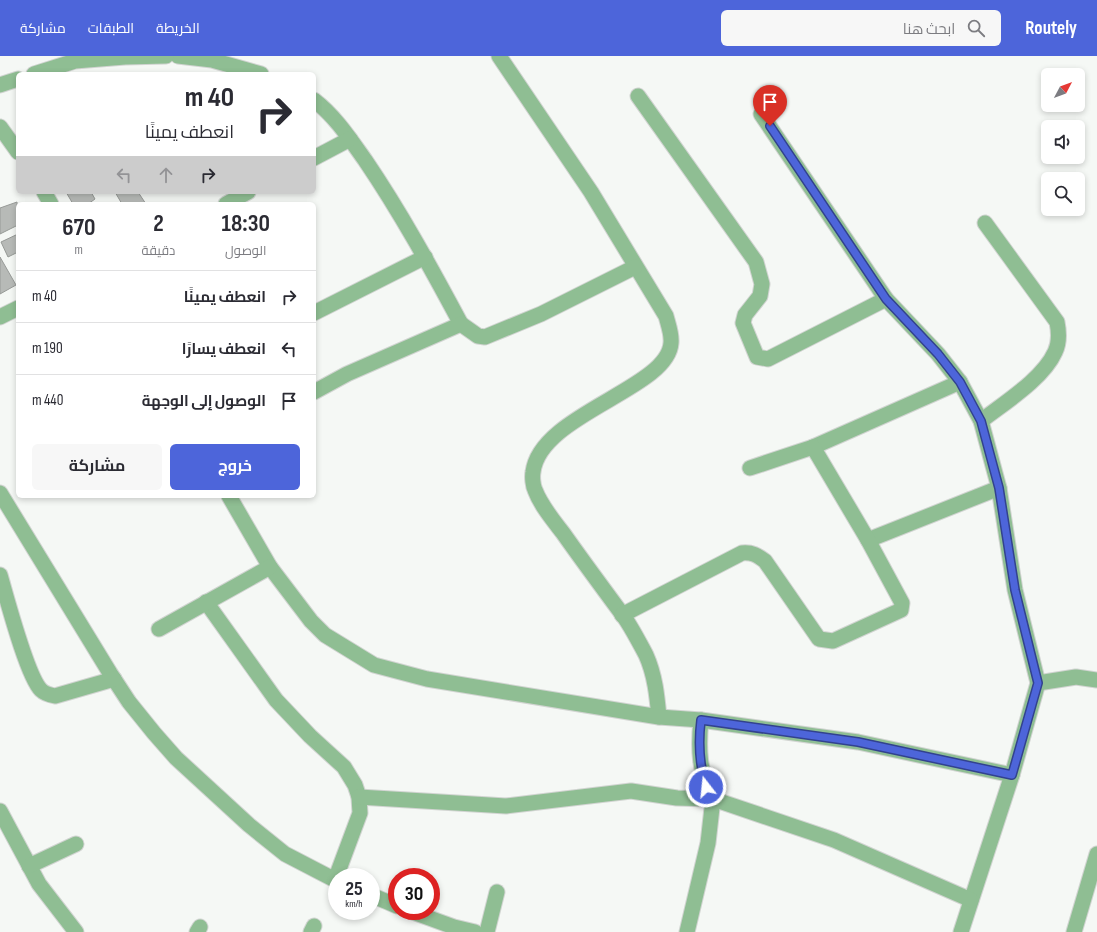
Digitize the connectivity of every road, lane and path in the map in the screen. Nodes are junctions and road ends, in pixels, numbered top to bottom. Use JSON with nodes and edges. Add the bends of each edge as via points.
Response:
{"nodes":[{"id":1,"x":166,"y":56,"type":"edge"},
{"id":2,"x":178,"y":56,"type":"edge"},
{"id":3,"x":499,"y":56,"type":"edge"},
{"id":4,"x":74,"y":58,"type":"edge"},
{"id":5,"x":39,"y":72,"type":"edge"},
{"id":6,"x":255,"y":72,"type":"edge"},
{"id":7,"x":16,"y":80,"type":"edge"},
{"id":8,"x":0,"y":85,"type":"edge"},
{"id":9,"x":638,"y":96,"type":"dead end"},
{"id":10,"x":316,"y":102,"type":"edge"},
{"id":11,"x":761,"y":114,"type":"dead end"},
{"id":12,"x":0,"y":127,"type":"edge"},
{"id":13,"x":350,"y":139,"type":"junction"},
{"id":14,"x":16,"y":149,"type":"edge"},
{"id":15,"x":316,"y":157,"type":"edge"},
{"id":16,"x":244,"y":194,"type":"edge"},
{"id":17,"x":230,"y":202,"type":"edge"},
{"id":18,"x":984,"y":223,"type":"dead end"},
{"id":19,"x":425,"y":257,"type":"junction"},
{"id":20,"x":635,"y":267,"type":"junction"},
{"id":21,"x":886,"y":299,"type":"junction"},
{"id":22,"x":16,"y":309,"type":"edge"},
{"id":23,"x":316,"y":312,"type":"edge"},
{"id":24,"x":0,"y":317,"type":"edge"},
{"id":25,"x":461,"y":324,"type":"junction"},
{"id":26,"x":960,"y":382,"type":"junction"},
{"id":27,"x":316,"y":391,"type":"edge"},
{"id":28,"x":981,"y":421,"type":"junction"},
{"id":29,"x":813,"y":447,"type":"junction"},
{"id":30,"x":750,"y":468,"type":"dead end"},
{"id":31,"x":999,"y":488,"type":"junction"},
{"id":32,"x":0,"y":493,"type":"edge"},
{"id":33,"x":231,"y":498,"type":"edge"},
{"id":34,"x":868,"y":540,"type":"junction"},
{"id":35,"x":270,"y":567,"type":"junction"},
{"id":36,"x":0,"y":576,"type":"edge"},
{"id":37,"x":206,"y":602,"type":"junction"},
{"id":38,"x":622,"y":615,"type":"junction"},
{"id":39,"x":159,"y":629,"type":"dead end"},
{"id":40,"x":114,"y":679,"type":"junction"},
{"id":41,"x":1097,"y":680,"type":"edge"},
{"id":42,"x":1038,"y":683,"type":"junction"},
{"id":43,"x":660,"y":717,"type":"junction"},
{"id":44,"x":701,"y":720,"type":"junction"},
{"id":45,"x":1012,"y":775,"type":"junction"},
{"id":46,"x":359,"y":797,"type":"junction"},
{"id":47,"x":713,"y":800,"type":"junction"},
{"id":48,"x":1,"y":816,"type":"edge"},
{"id":49,"x":76,"y":844,"type":"dead end"},
{"id":50,"x":1097,"y":854,"type":"edge"},
{"id":51,"x":28,"y":866,"type":"junction"},
{"id":52,"x":341,"y":868,"type":"edge"},
{"id":53,"x":328,"y":876,"type":"edge"},
{"id":54,"x":498,"y":892,"type":"dead end"},
{"id":55,"x":971,"y":900,"type":"junction"},
{"id":56,"x":431,"y":920,"type":"edge"},
{"id":57,"x":454,"y":930,"type":"edge"},
{"id":58,"x":76,"y":932,"type":"edge"},
{"id":59,"x":475,"y":932,"type":"edge"},
{"id":60,"x":487,"y":932,"type":"edge"},
{"id":61,"x":687,"y":932,"type":"edge"},
{"id":62,"x":961,"y":932,"type":"edge"},
{"id":63,"x":1074,"y":932,"type":"edge"}],
"edges":[{"from":1,"to":4,"type":"street"},
{"from":2,"to":6,"type":"street","via":[[212,60]]},
{"from":3,"to":20,"type":"street","via":[[591,192]]},
{"from":4,"to":5,"type":"street"},
{"from":7,"to":8,"type":"street"},
{"from":9,"to":21,"type":"street","via":[[756,262],[762,284],[760,296],[743,323],[757,357],[768,359]]},
{"from":10,"to":13,"type":"street","via":[[327,110]]},
{"from":11,"to":21,"type":"street"},
{"from":12,"to":14,"type":"street"},
{"from":13,"to":15,"type":"street"},
{"from":13,"to":19,"type":"street","via":[[386,190]]},
{"from":16,"to":17,"type":"street"},
{"from":18,"to":28,"type":"street","via":[[1057,322],[1059,336],[1055,352],[1045,367]]},
{"from":19,"to":23,"type":"street"},
{"from":19,"to":25,"type":"street"},
{"from":20,"to":25,"type":"street","via":[[541,314],[485,337],[478,336]]},
{"from":20,"to":38,"type":"street","via":[[666,316],[671,343],[667,355],[660,367],[590,410],[544,445],[537,457],[533,473],[534,490],[546,510]]},
{"from":21,"to":26,"type":"street","via":[[938,354]]},
{"from":22,"to":24,"type":"street"},
{"from":25,"to":27,"type":"street","via":[[347,374]]},
{"from":26,"to":28,"type":"street"},
{"from":26,"to":29,"type":"street"},
{"from":28,"to":31,"type":"street"},
{"from":29,"to":30,"type":"street"},
{"from":29,"to":34,"type":"street"},
{"from":31,"to":34,"type":"street"},
{"from":31,"to":42,"type":"street","via":[[1015,590]]},
{"from":32,"to":40,"type":"street"},
{"from":33,"to":35,"type":"street"},
{"from":34,"to":38,"type":"street","via":[[902,607],[897,613],[833,641],[819,639],[766,561],[748,552]]},
{"from":35,"to":37,"type":"street"},
{"from":35,"to":43,"type":"street","via":[[311,621],[325,635],[374,665],[427,679]]},
{"from":36,"to":40,"type":"street","via":[[31,672],[41,690],[55,696]]},
{"from":37,"to":39,"type":"street"},
{"from":37,"to":46,"type":"street","via":[[276,700],[347,771]]},
{"from":38,"to":43,"type":"street","via":[[653,673]]},
{"from":40,"to":53,"type":"street","via":[[154,733],[207,788],[285,854]]},
{"from":41,"to":42,"type":"street","via":[[1076,677]]},
{"from":42,"to":45,"type":"street"},
{"from":43,"to":44,"type":"street"},
{"from":44,"to":45,"type":"street","via":[[858,742]]},
{"from":44,"to":47,"type":"street","via":[[698,746],[701,771]]},
{"from":45,"to":55,"type":"street"},
{"from":46,"to":47,"type":"street","via":[[506,806],[631,791]]},
{"from":46,"to":52,"type":"street","via":[[359,819]]},
{"from":47,"to":55,"type":"street","via":[[834,840]]},
{"from":47,"to":61,"type":"street","via":[[708,843]]},
{"from":48,"to":51,"type":"street"},
{"from":49,"to":51,"type":"street"},
{"from":50,"to":63,"type":"street"},
{"from":51,"to":58,"type":"street","via":[[48,898]]},
{"from":54,"to":60,"type":"street"},
{"from":55,"to":62,"type":"street"},
{"from":56,"to":57,"type":"street"},
{"from":57,"to":59,"type":"street"}]}
